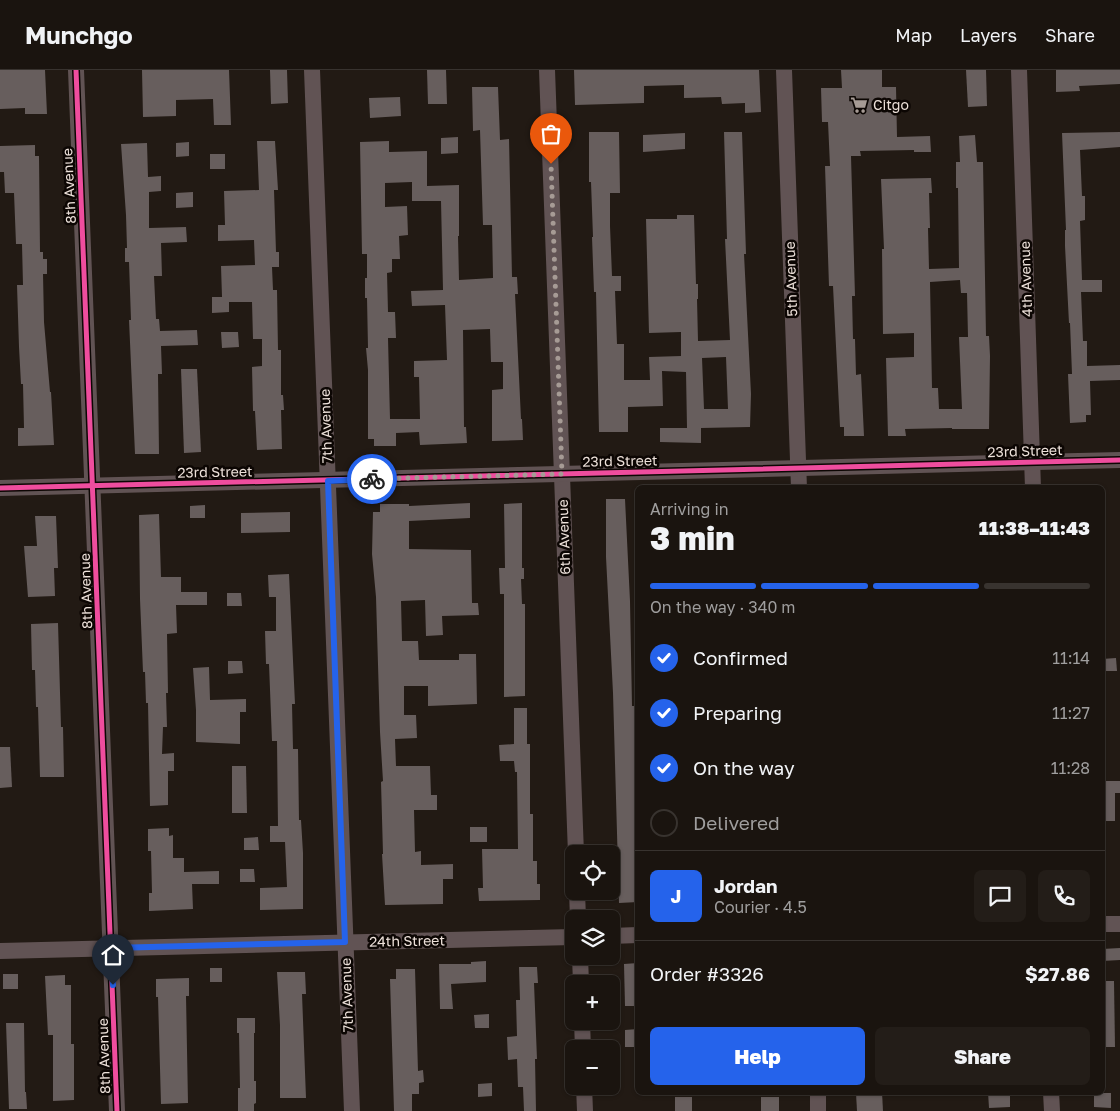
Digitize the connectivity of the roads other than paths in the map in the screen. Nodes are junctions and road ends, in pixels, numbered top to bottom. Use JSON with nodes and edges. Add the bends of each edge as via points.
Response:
{"nodes":[{"id":1,"x":76,"y":70,"type":"edge"},
{"id":2,"x":312,"y":70,"type":"edge"},
{"id":3,"x":547,"y":70,"type":"edge"},
{"id":4,"x":784,"y":70,"type":"edge"},
{"id":5,"x":1019,"y":70,"type":"edge"},
{"id":6,"x":1120,"y":460,"type":"edge"},
{"id":7,"x":1032,"y":462,"type":"junction"},
{"id":8,"x":798,"y":469,"type":"junction"},
{"id":9,"x":562,"y":474,"type":"junction"},
{"id":10,"x":328,"y":481,"type":"junction"},
{"id":11,"x":798,"y":485,"type":"edge"},
{"id":12,"x":1033,"y":485,"type":"edge"},
{"id":13,"x":93,"y":486,"type":"junction"},
{"id":14,"x":0,"y":488,"type":"edge"},
{"id":15,"x":576,"y":845,"type":"edge"},
{"id":16,"x":1105,"y":924,"type":"edge"},
{"id":17,"x":1120,"y":924,"type":"edge"},
{"id":18,"x":635,"y":935,"type":"edge"},
{"id":19,"x":620,"y":936,"type":"edge"},
{"id":20,"x":565,"y":937,"type":"edge"},
{"id":21,"x":345,"y":942,"type":"junction"},
{"id":22,"x":111,"y":948,"type":"junction"},
{"id":23,"x":0,"y":951,"type":"edge"},
{"id":24,"x":584,"y":1095,"type":"edge"},
{"id":25,"x":818,"y":1095,"type":"edge"},
{"id":26,"x":1051,"y":1095,"type":"edge"},
{"id":27,"x":117,"y":1111,"type":"edge"},
{"id":28,"x":352,"y":1111,"type":"edge"},
{"id":29,"x":585,"y":1111,"type":"edge"},
{"id":30,"x":818,"y":1111,"type":"edge"},
{"id":31,"x":1052,"y":1111,"type":"edge"}],
"edges":[{"from":1,"to":13,"type":"street","name":"8th Avenue"},
{"from":2,"to":10,"type":"street","name":"7th Avenue"},
{"from":3,"to":9,"type":"street","name":"6th Avenue"},
{"from":4,"to":8,"type":"street","name":"5th Avenue"},
{"from":5,"to":7,"type":"street","name":"4th Avenue"},
{"from":6,"to":7,"type":"street","name":"23rd Street"},
{"from":7,"to":8,"type":"street","name":"23rd Street"},
{"from":7,"to":12,"type":"street","name":"4th Avenue"},
{"from":8,"to":9,"type":"street","name":"23rd Street"},
{"from":8,"to":11,"type":"street","name":"5th Avenue"},
{"from":9,"to":10,"type":"street","name":"23rd Street"},
{"from":9,"to":15,"type":"street","name":"6th Avenue"},
{"from":10,"to":13,"type":"street","name":"23rd Street"},
{"from":10,"to":21,"type":"street","name":"7th Avenue"},
{"from":13,"to":14,"type":"street","name":"23rd Street"},
{"from":13,"to":22,"type":"street","name":"8th Avenue"},
{"from":16,"to":17,"type":"street"},
{"from":18,"to":19,"type":"street"},
{"from":20,"to":21,"type":"street","name":"24th Street"},
{"from":21,"to":22,"type":"street","name":"24th Street"},
{"from":21,"to":28,"type":"street","name":"7th Avenue"},
{"from":22,"to":23,"type":"street","name":"24th Street"},
{"from":22,"to":27,"type":"street","name":"8th Avenue"},
{"from":24,"to":29,"type":"street"},
{"from":25,"to":30,"type":"street"},
{"from":26,"to":31,"type":"street"}]}
